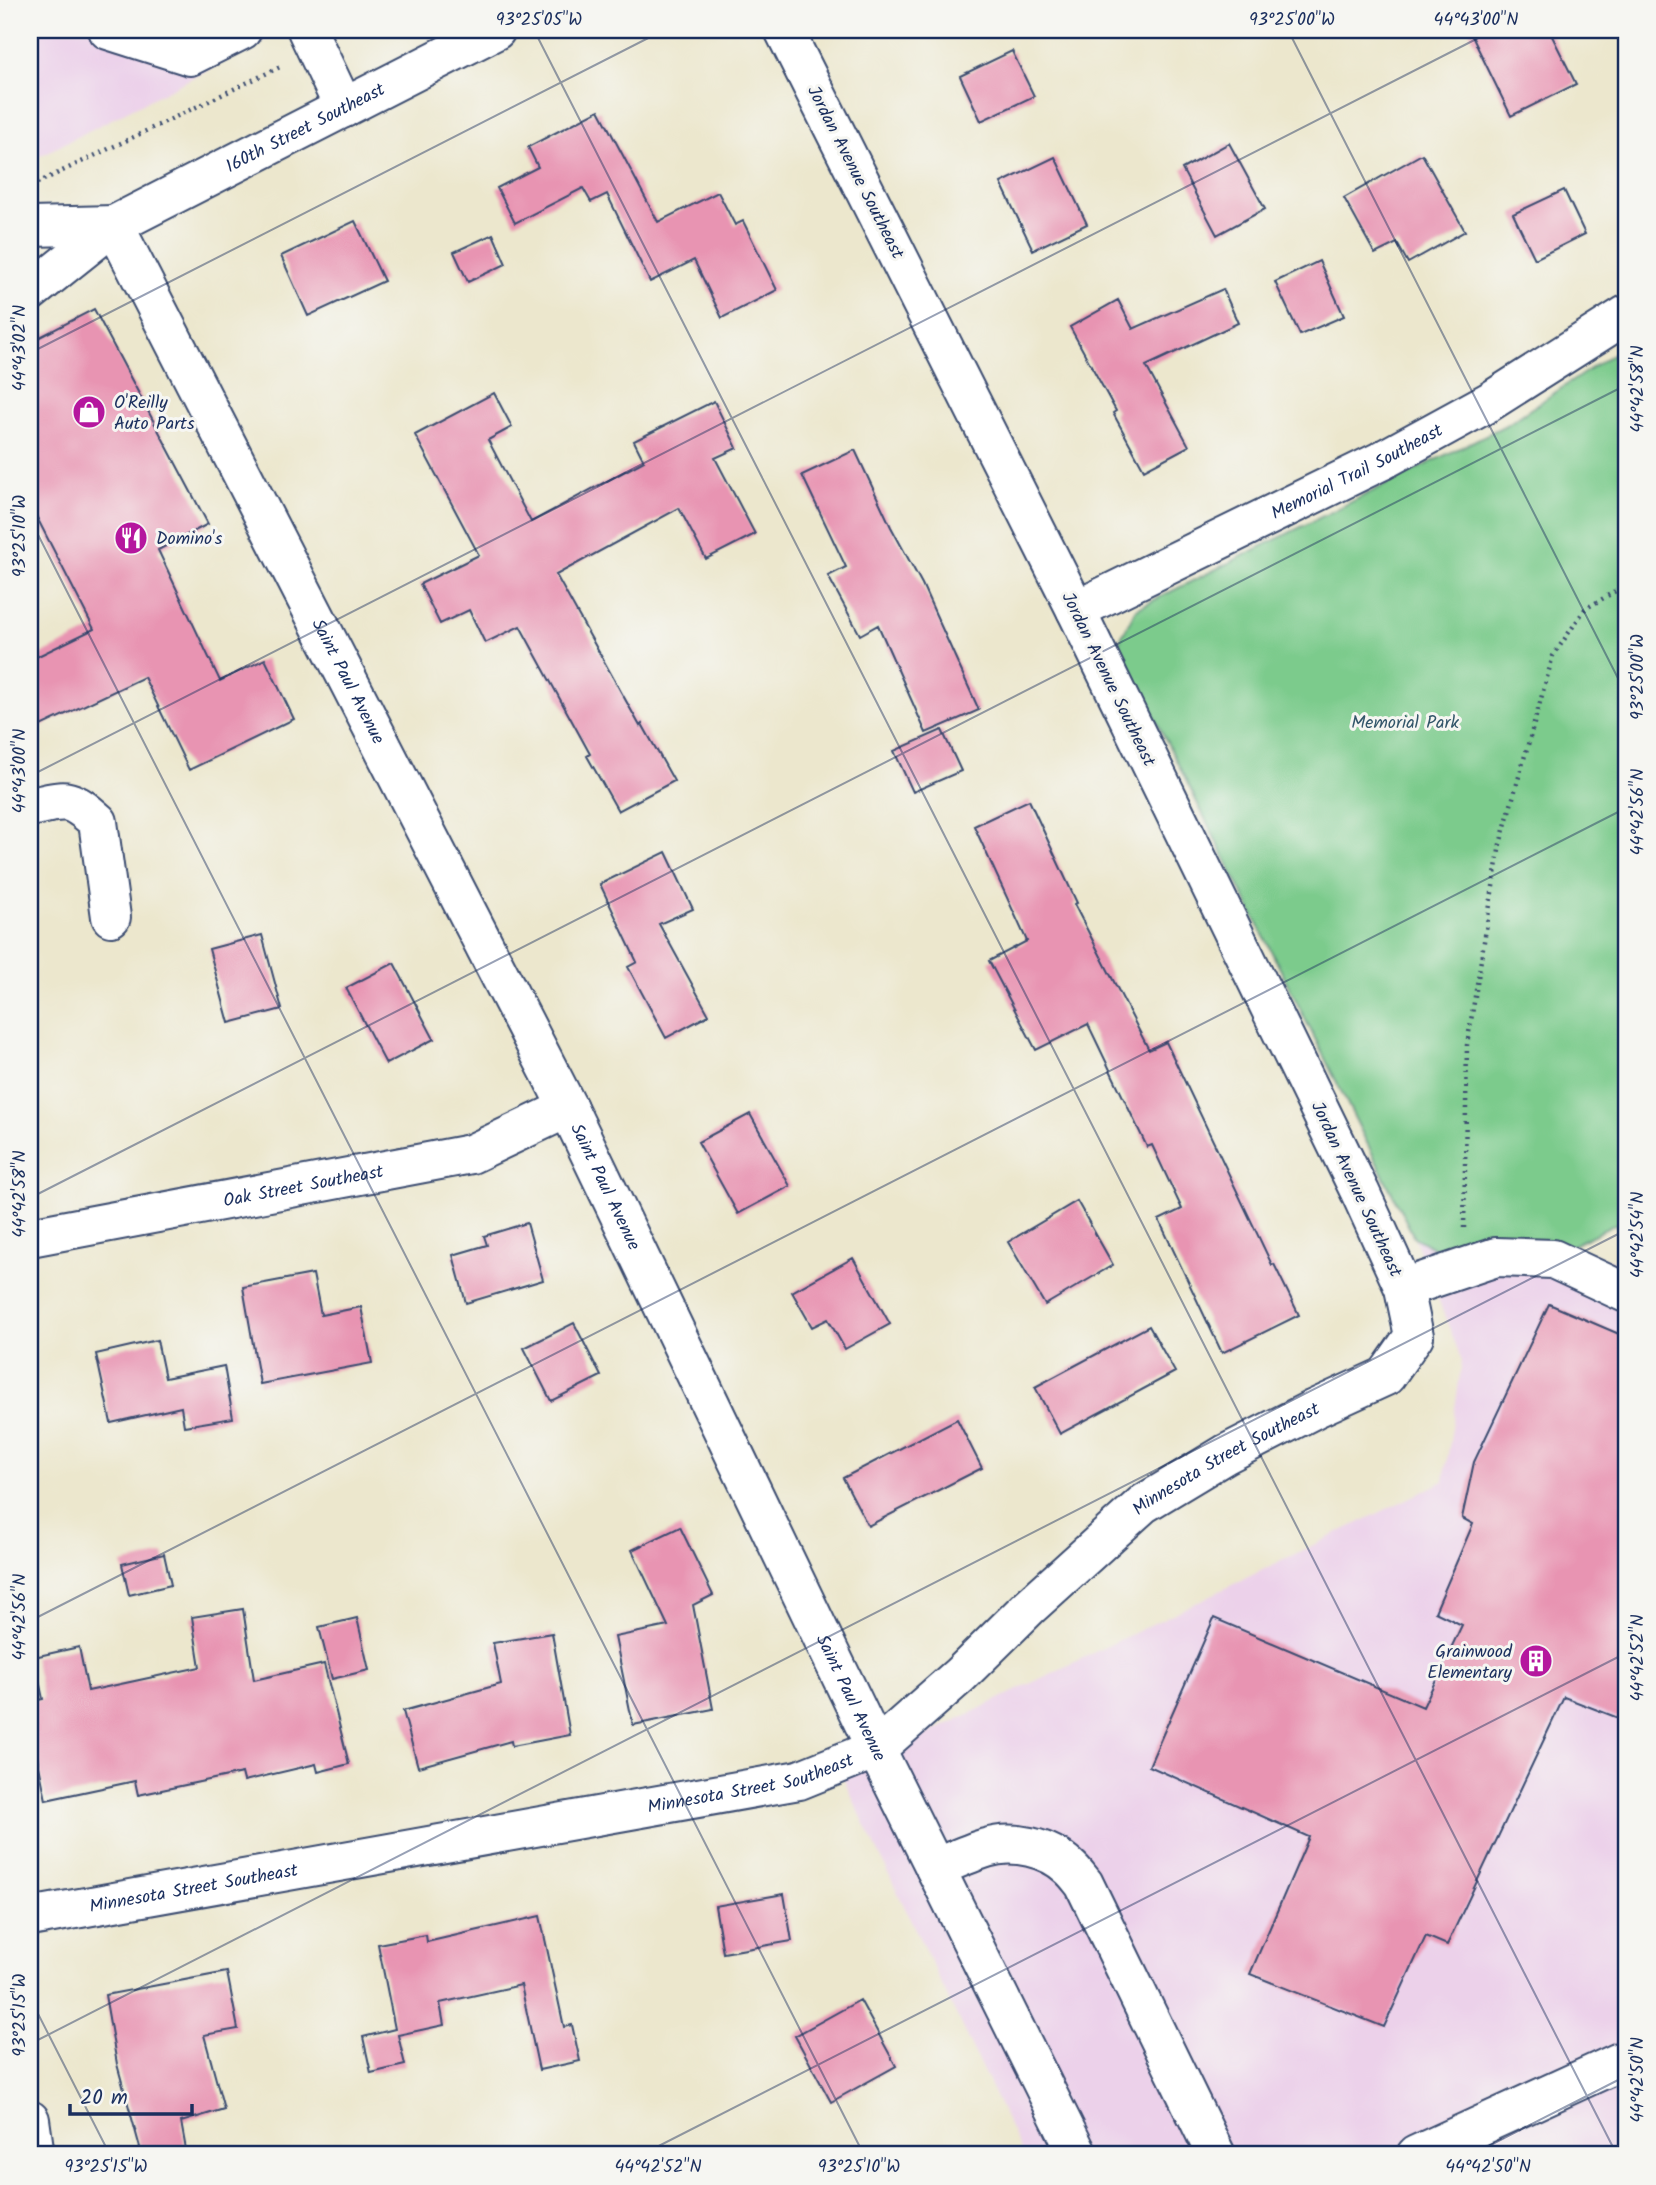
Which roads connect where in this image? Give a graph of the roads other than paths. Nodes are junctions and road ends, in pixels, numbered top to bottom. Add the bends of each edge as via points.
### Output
1 (108, 30) edge
2 (242, 30) edge
3 (496, 30) edge
4 (784, 30) edge
5 (312, 40) edge
6 (344, 108) junction
7 (114, 225) junction
8 (30, 227) edge
9 (30, 292) edge
10 (1626, 315) edge
11 (1076, 611) junction
12 (30, 807) edge
13 (111, 916) dead end
14 (568, 1108) junction
15 (30, 1237) edge
16 (1404, 1288) junction
17 (1626, 1293) edge
18 (1415, 1336) joint
19 (876, 1749) junction
20 (935, 1868) junction
21 (30, 1917) edge
22 (1626, 2059) edge
23 (30, 2120) edge
24 (35, 2155) edge
25 (1079, 2155) edge
26 (1216, 2155) edge
27 (1416, 2155) edge

1 - 2 street via 190,55
3 - 6 street, 160th Street Southeast
4 - 11 street, Jordan Avenue Southeast
5 - 6 street
6 - 7 street, 160th Street Southeast
7 - 8 street, 160th Street Southeast
7 - 9 street, 160th Street Southeast
7 - 14 street, Saint Paul Avenue
10 - 11 street, Memorial Trail Southeast via 1489,402 1381,461
11 - 16 street, Jordan Avenue Southeast
12 - 13 street via 63,800 78,805 98,822
14 - 15 street, Oak Street Southeast via 471,1154
14 - 19 street, Saint Paul Avenue
16 - 17 street via 1496,1257 1553,1259
16 - 18 street, Jordan Avenue Southeast
18 - 19 street, Minnesota Street Southeast via 1386,1376 1226,1454 1143,1504
19 - 20 street, Saint Paul Avenue
19 - 21 street, Minnesota Street Southeast via 799,1780
20 - 25 street, Saint Paul Avenue
20 - 26 street via 1007,1844 1040,1850 1070,1867 1084,1884
22 - 27 street
23 - 24 street

